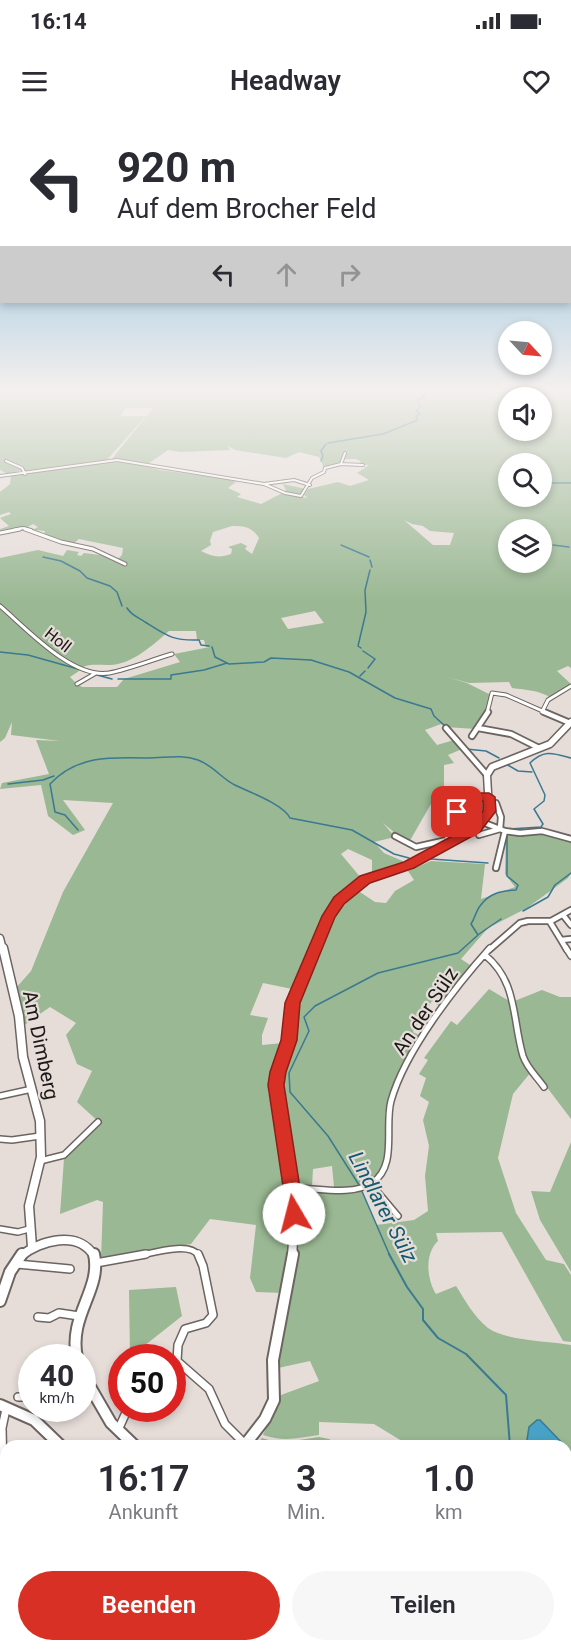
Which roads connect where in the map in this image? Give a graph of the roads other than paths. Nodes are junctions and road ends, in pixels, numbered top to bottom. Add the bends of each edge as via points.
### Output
1 (343, 459) edge
2 (6, 461) dead end
3 (341, 464) junction
4 (363, 465) dead end
5 (25, 474) junction
6 (0, 476) edge
7 (264, 484) junction
8 (310, 485) junction
9 (0, 533) edge
10 (125, 564) dead end
11 (0, 606) edge
12 (172, 654) dead end
13 (96, 673) junction
14 (77, 684) dead end
15 (571, 687) edge
16 (542, 711) junction
17 (570, 723) edge
18 (446, 728) dead end
19 (478, 728) junction
20 (472, 736) dead end
21 (539, 748) junction
22 (487, 775) junction
23 (452, 797) dead end
24 (489, 797) junction
25 (464, 800) junction
26 (496, 803) dead end
27 (457, 812) dead end
28 (482, 822) junction
29 (450, 825) dead end
30 (505, 830) junction
31 (479, 835) dead end
32 (395, 837) dead end
33 (571, 839) edge
34 (449, 842) junction
35 (496, 868) dead end
36 (571, 910) edge
37 (563, 915) junction
38 (550, 922) junction
39 (571, 925) edge
40 (0, 938) edge
41 (571, 939) edge
42 (561, 940) junction
43 (485, 955) junction
44 (571, 956) edge
45 (543, 1087) dead end
46 (32, 1089) junction
47 (0, 1096) edge
48 (98, 1122) dead end
49 (40, 1136) junction
50 (0, 1138) edge
51 (40, 1161) junction
52 (371, 1184) junction
53 (291, 1188) junction
54 (398, 1216) dead end
55 (0, 1229) edge
56 (29, 1229) junction
57 (32, 1247) junction
58 (15, 1263) junction
59 (96, 1263) junction
60 (70, 1269) dead end
61 (0, 1301) edge
62 (79, 1316) junction
63 (38, 1317) dead end
64 (75, 1344) edge
65 (178, 1344) edge
66 (186, 1371) edge
67 (96, 1398) edge
68 (4, 1406) edge
69 (123, 1422) edge
70 (117, 1430) junction
71 (2, 1440) edge
72 (55, 1440) edge
73 (128, 1440) edge
74 (240, 1440) edge
75 (249, 1440) edge

1 - 3 street
2 - 5 street via 22,468
3 - 4 street
3 - 8 street via 325,468 312,478
5 - 6 street
5 - 7 street via 111,460
7 - 8 street via 285,480
7 - 8 street via 301,496
9 - 10 street via 23,528 93,549
11 - 13 street, Holl via 69,664
12 - 13 street, Holl
13 - 14 street, Holl
15 - 16 street via 548,700
16 - 17 street
16 - 19 street via 506,694 492,693 487,714
17 - 21 main road via 556,740
18 - 22 street
19 - 20 street
19 - 21 street via 511,734
21 - 22 main road via 499,763
22 - 24 main road
23 - 25 street
24 - 25 street
24 - 28 main road via 489,811
25 - 27 street
26 - 30 street
28 - 30 street
28 - 34 main road
29 - 34 street
30 - 31 street
30 - 33 street via 542,831
30 - 35 street
32 - 34 street via 416,847
34 - 53 main road via 409,865 365,879 344,895 329,916 293,1003 289,1040 277,1078
36 - 37 street, An der Sülz
37 - 38 street, An der Sülz
37 - 39 street
38 - 42 street
38 - 43 street, An der Sülz via 523,921
40 - 46 main road, Am Dimberg
41 - 42 street
42 - 44 street
43 - 45 street via 507,981 523,1055
43 - 52 street, An der Sülz via 448,999 406,1066 389,1108 387,1165
46 - 47 street
46 - 49 main road, Am Dimberg
48 - 51 street via 64,1155
49 - 50 street
49 - 51 main road, Am Dimberg
51 - 56 main road, Am Dimberg via 33,1183
52 - 53 street
52 - 54 street
53 - 75 main road via 293,1252 273,1360 274,1400 266,1419
55 - 56 street
56 - 57 main road, Am Dimberg
57 - 58 main road
57 - 59 main road via 51,1240 77,1242 90,1251
58 - 60 street
58 - 61 main road
59 - 62 main road via 94,1282
59 - 65 street via 188,1248 197,1252 213,1315 206,1323 188,1326
62 - 63 street via 59,1313 49,1318
62 - 64 main road
66 - 74 street via 214,1395 225,1424
67 - 70 main road
68 - 71 street
68 - 72 main road via 38,1421
69 - 70 street
70 - 73 main road

